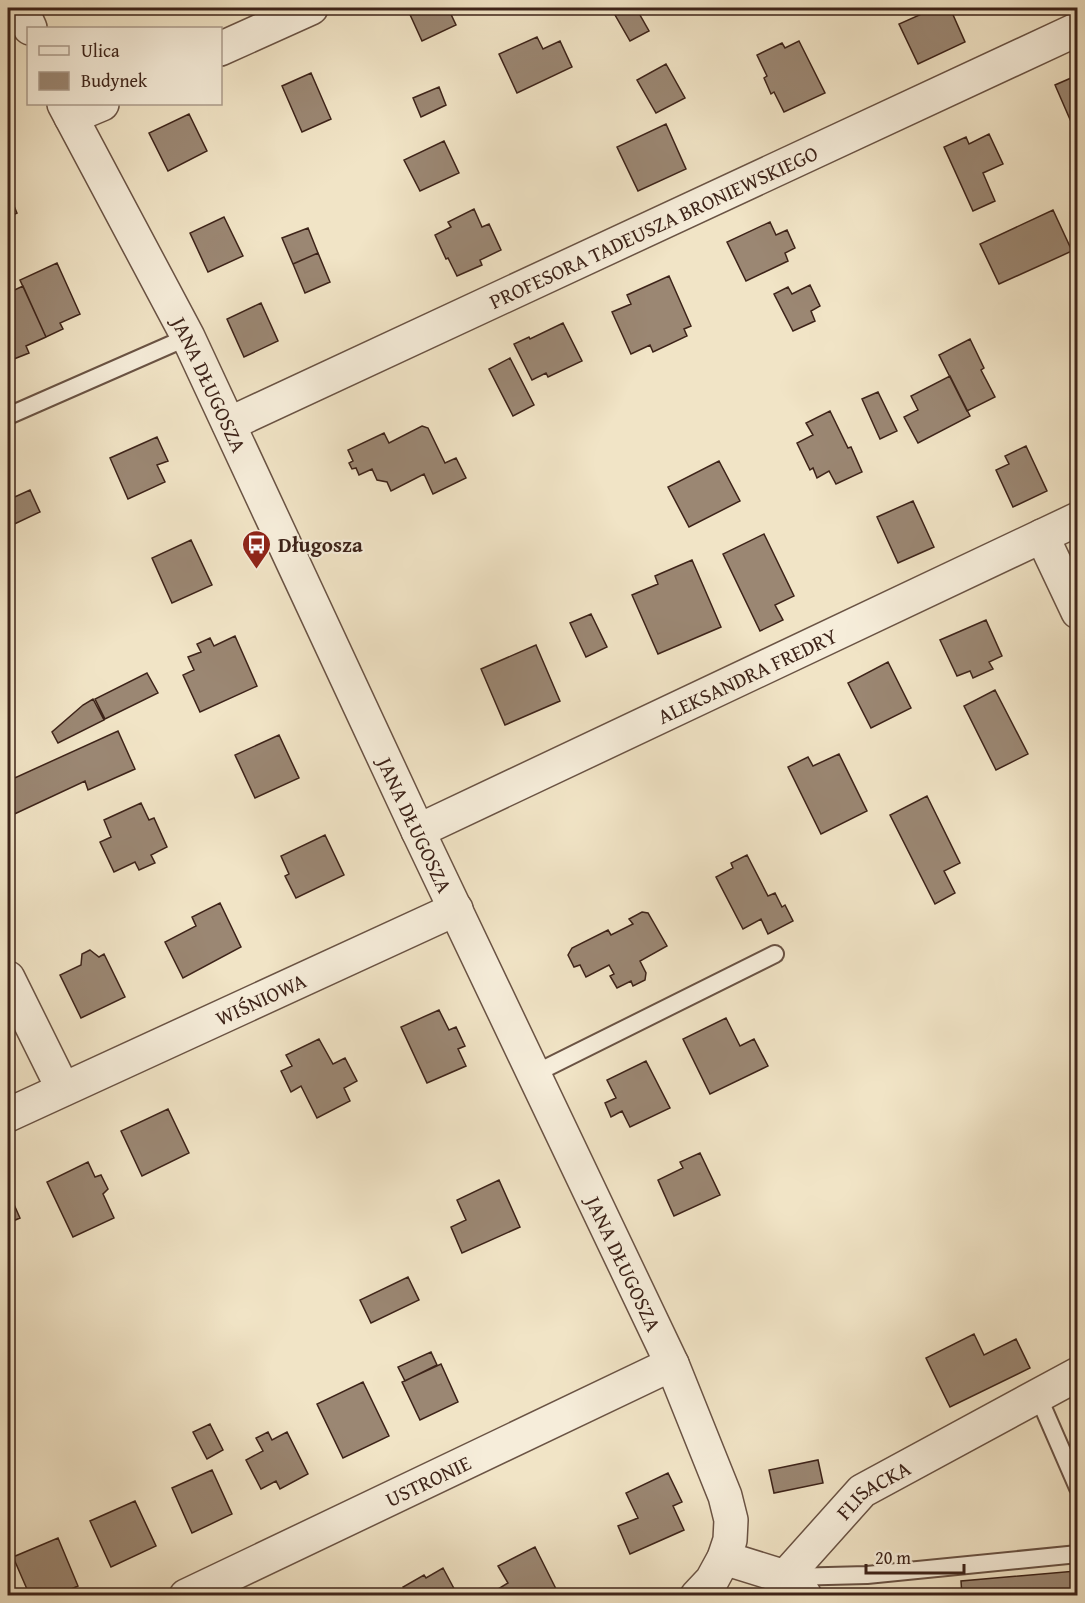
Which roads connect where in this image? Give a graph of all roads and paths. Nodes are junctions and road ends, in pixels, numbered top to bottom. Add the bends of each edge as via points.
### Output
1 (21, 8) edge
2 (311, 8) edge
3 (275, 15) edge
4 (30, 27) edge
5 (1077, 29) edge
6 (222, 48) edge
7 (96, 105) edge
8 (68, 110) edge
9 (188, 337) junction
10 (8, 416) edge
11 (229, 424) junction
12 (1077, 519) edge
13 (1042, 536) junction
14 (1077, 612) edge
15 (418, 831) junction
16 (456, 909) junction
17 (776, 954) dead end
18 (8, 978) edge
19 (534, 1074) junction
20 (63, 1089) junction
21 (8, 1115) edge
22 (672, 1364) junction
23 (1077, 1374) edge
24 (1038, 1396) junction
25 (1077, 1488) edge
26 (1077, 1554) edge
27 (724, 1558) junction
28 (795, 1586) edge
29 (186, 1596) edge
30 (697, 1596) edge

1 - 4 street
2 - 3 street
3 - 6 street
5 - 11 street, PROFESORA TADEUSZA BRONIEWSKIEGO
7 - 8 street
8 - 9 street, JANA DŁUGOSZA
9 - 10 lane
9 - 11 street, JANA DŁUGOSZA
11 - 15 street, JANA DŁUGOSZA
12 - 13 street, ALEKSANDRA FREDRY
13 - 14 street
13 - 15 street, ALEKSANDRA FREDRY
15 - 16 street, JANA DŁUGOSZA
16 - 19 street, JANA DŁUGOSZA
16 - 20 street, WIŚNIOWA
17 - 19 lane
18 - 20 street
19 - 22 street, JANA DŁUGOSZA
20 - 21 street, WIŚNIOWA
22 - 27 street, JANA DŁUGOSZA via 725,1496 731,1520
22 - 29 street, USTRONIE
23 - 24 street, FLISACKA
24 - 25 lane
24 - 28 street, FLISACKA via 862,1491
26 - 28 lane
27 - 28 street
27 - 30 street

